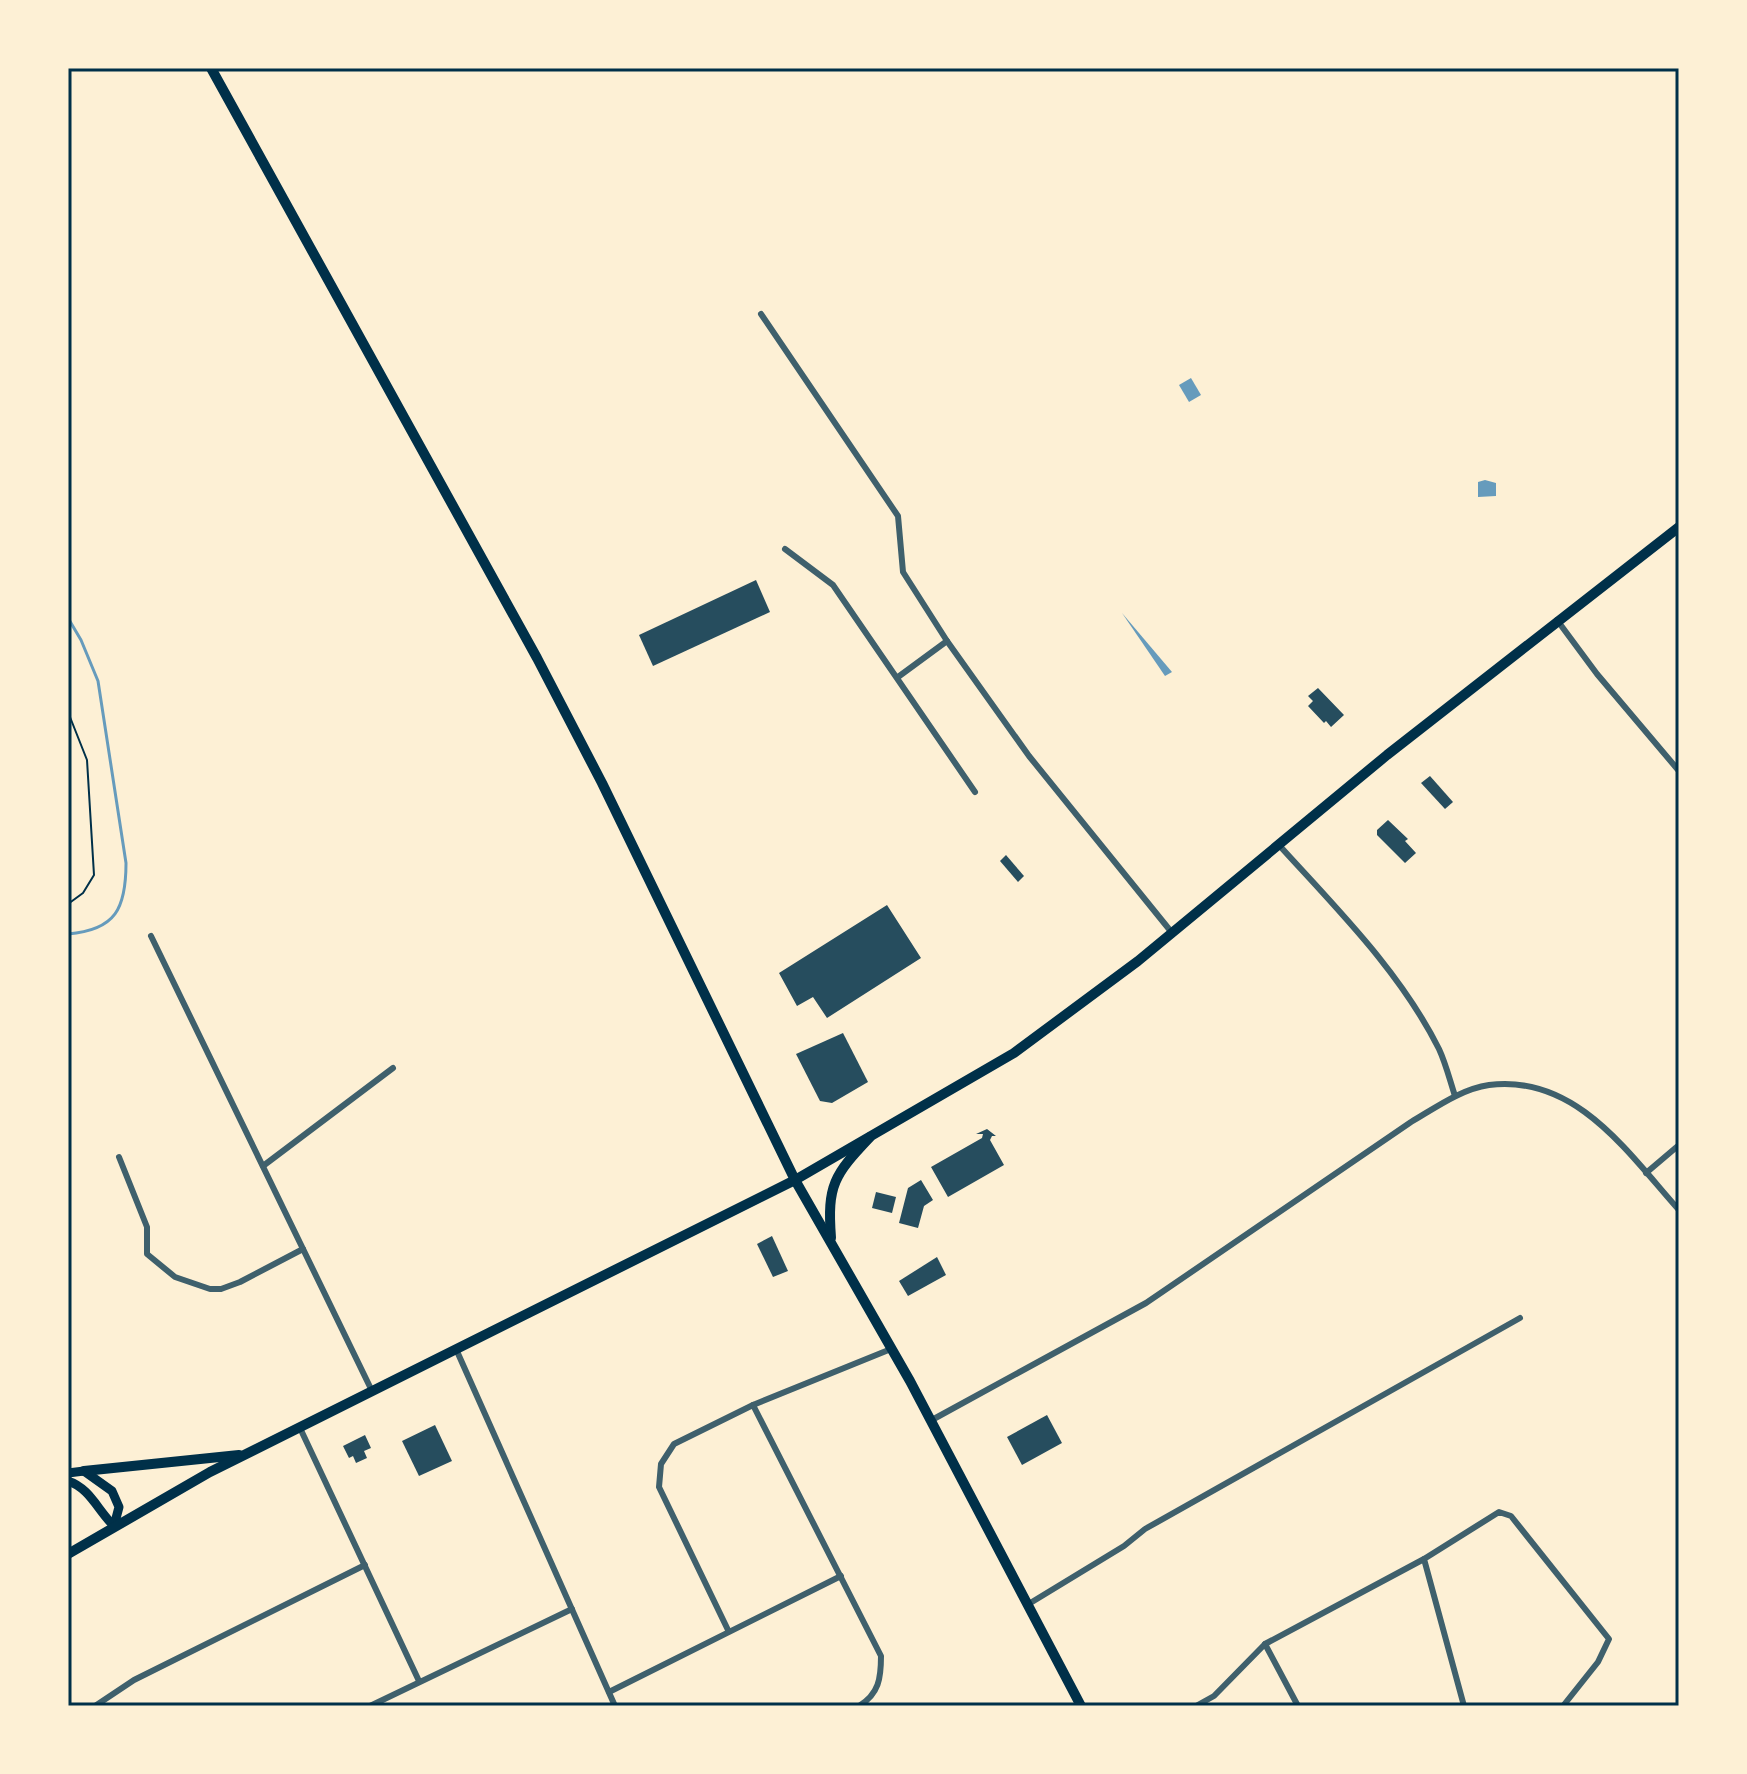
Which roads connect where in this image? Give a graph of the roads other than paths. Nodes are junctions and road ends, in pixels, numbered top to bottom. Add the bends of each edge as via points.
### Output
1 (211, 68) edge
2 (761, 314) dead end
3 (1679, 527) edge
4 (785, 549) dead end
5 (1557, 620) junction
6 (947, 641) junction
7 (898, 677) junction
8 (1679, 771) edge
9 (975, 792) dead end
10 (1278, 844) junction
11 (1173, 934) junction
12 (151, 936) dead end
13 (393, 1068) dead end
14 (1455, 1096) junction
15 (870, 1137) junction
16 (1679, 1145) edge
17 (119, 1157) dead end
18 (263, 1166) junction
19 (1646, 1173) junction
20 (795, 1180) junction
21 (1679, 1210) edge
22 (831, 1244) junction
23 (303, 1249) junction
24 (1520, 1318) dead end
25 (456, 1349) junction
26 (891, 1349) junction
27 (372, 1391) junction
28 (753, 1405) junction
29 (930, 1421) junction
30 (300, 1427) junction
31 (245, 1454) junction
32 (84, 1471) junction
33 (68, 1473) edge
34 (68, 1481) edge
35 (114, 1526) junction
36 (68, 1554) edge
37 (1424, 1559) junction
38 (365, 1565) junction
39 (841, 1576) junction
40 (1027, 1605) junction
41 (572, 1609) junction
42 (728, 1630) junction
43 (1265, 1644) junction
44 (419, 1681) junction
45 (609, 1692) junction
46 (95, 1706) edge
47 (370, 1706) edge
48 (615, 1706) edge
49 (859, 1706) edge
50 (1081, 1706) edge
51 (1196, 1706) edge
52 (1298, 1706) edge
53 (1464, 1706) edge
54 (1563, 1706) edge

1 - 20 main road via 537,658
2 - 6 street via 898,516 903,572
3 - 5 main road
4 - 7 street via 833,585
5 - 8 street
5 - 10 main road
6 - 7 street
6 - 11 street via 1029,756
7 - 9 street
10 - 11 main road
10 - 14 street via 1393,975 1441,1053
11 - 15 main road via 1014,1053
12 - 18 street
13 - 18 street
14 - 19 street via 1488,1085 1548,1091 1590,1113
14 - 29 street via 1146,1303
15 - 20 main road
15 - 22 main road via 849,1158 830,1192
16 - 19 street
17 - 23 street via 147,1227 147,1254 175,1277 221,1289
18 - 23 street
19 - 21 street
20 - 22 main road
20 - 25 main road
22 - 26 main road
23 - 27 street
24 - 40 street via 1145,1529
25 - 27 main road
25 - 41 street
26 - 28 street
26 - 29 main road
27 - 30 main road
28 - 39 street
28 - 42 street via 674,1444 661,1464 659,1487
29 - 40 main road
30 - 31 main road
30 - 38 street
31 - 32 main road
31 - 35 main road
32 - 33 main road
32 - 35 main road via 112,1491 119,1507
34 - 35 main road via 89,1494
35 - 36 main road
37 - 43 street
37 - 53 street
37 - 54 street via 1499,1512 1511,1516 1609,1639
38 - 44 street
38 - 46 street via 134,1680
39 - 42 street
39 - 49 street via 881,1656 876,1692
40 - 50 main road
41 - 44 street
41 - 45 street
42 - 45 street
43 - 51 street via 1214,1696
43 - 52 street
44 - 47 street
45 - 48 street

